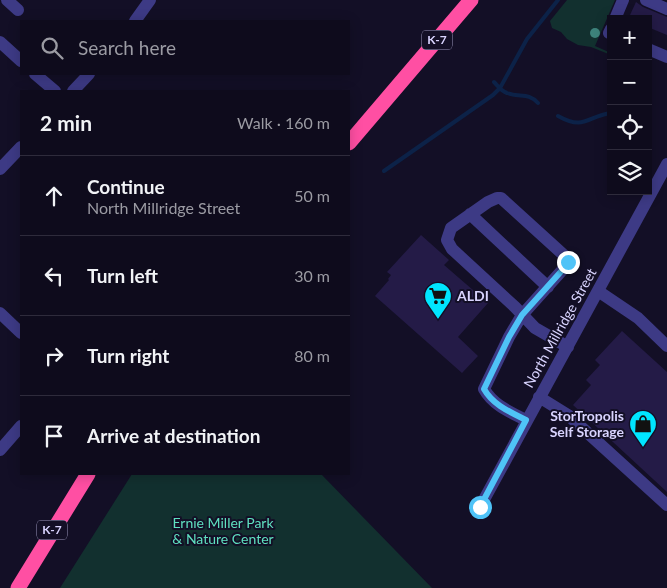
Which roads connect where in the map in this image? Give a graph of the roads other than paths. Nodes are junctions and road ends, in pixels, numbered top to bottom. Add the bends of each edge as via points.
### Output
1 (7, 0) edge
2 (150, 0) edge
3 (471, 0) edge
4 (623, 0) edge
5 (646, 0) edge
6 (667, 9) edge
7 (18, 10) dead end
8 (617, 15) edge
9 (136, 20) edge
10 (0, 42) edge
11 (652, 51) edge
12 (667, 57) edge
13 (20, 60) edge
14 (37, 75) edge
15 (88, 75) edge
16 (54, 90) edge
17 (74, 90) edge
18 (350, 142) edge
19 (20, 147) edge
20 (667, 164) edge
21 (0, 169) edge
22 (470, 214) junction
23 (548, 287) junction
24 (598, 291) junction
25 (0, 313) edge
26 (522, 315) junction
27 (20, 332) edge
28 (667, 346) edge
29 (568, 347) junction
30 (539, 397) junction
31 (526, 420) junction
32 (20, 427) edge
33 (0, 450) edge
34 (87, 475) edge
35 (667, 505) edge
36 (480, 507) dead end
37 (18, 588) edge

1 - 7 street
2 - 9 street
3 - 18 highway, K-7
4 - 8 street
5 - 6 street
10 - 13 street
11 - 12 street
14 - 16 street
15 - 17 street
19 - 21 street
20 - 24 street, North Millridge Street
22 - 23 street
22 - 23 street via 501,198 565,255 566,266
22 - 26 street via 451,228 447,240 449,246
23 - 26 street
24 - 28 street via 638,318
24 - 29 street, North Millridge Street
25 - 27 street
26 - 29 street via 535,328
26 - 31 street via 484,389 498,405
29 - 30 street, North Millridge Street
30 - 31 street, North Millridge Street
30 - 35 street via 568,415
31 - 36 street, North Millridge Street
32 - 33 street
34 - 37 highway, K-7

